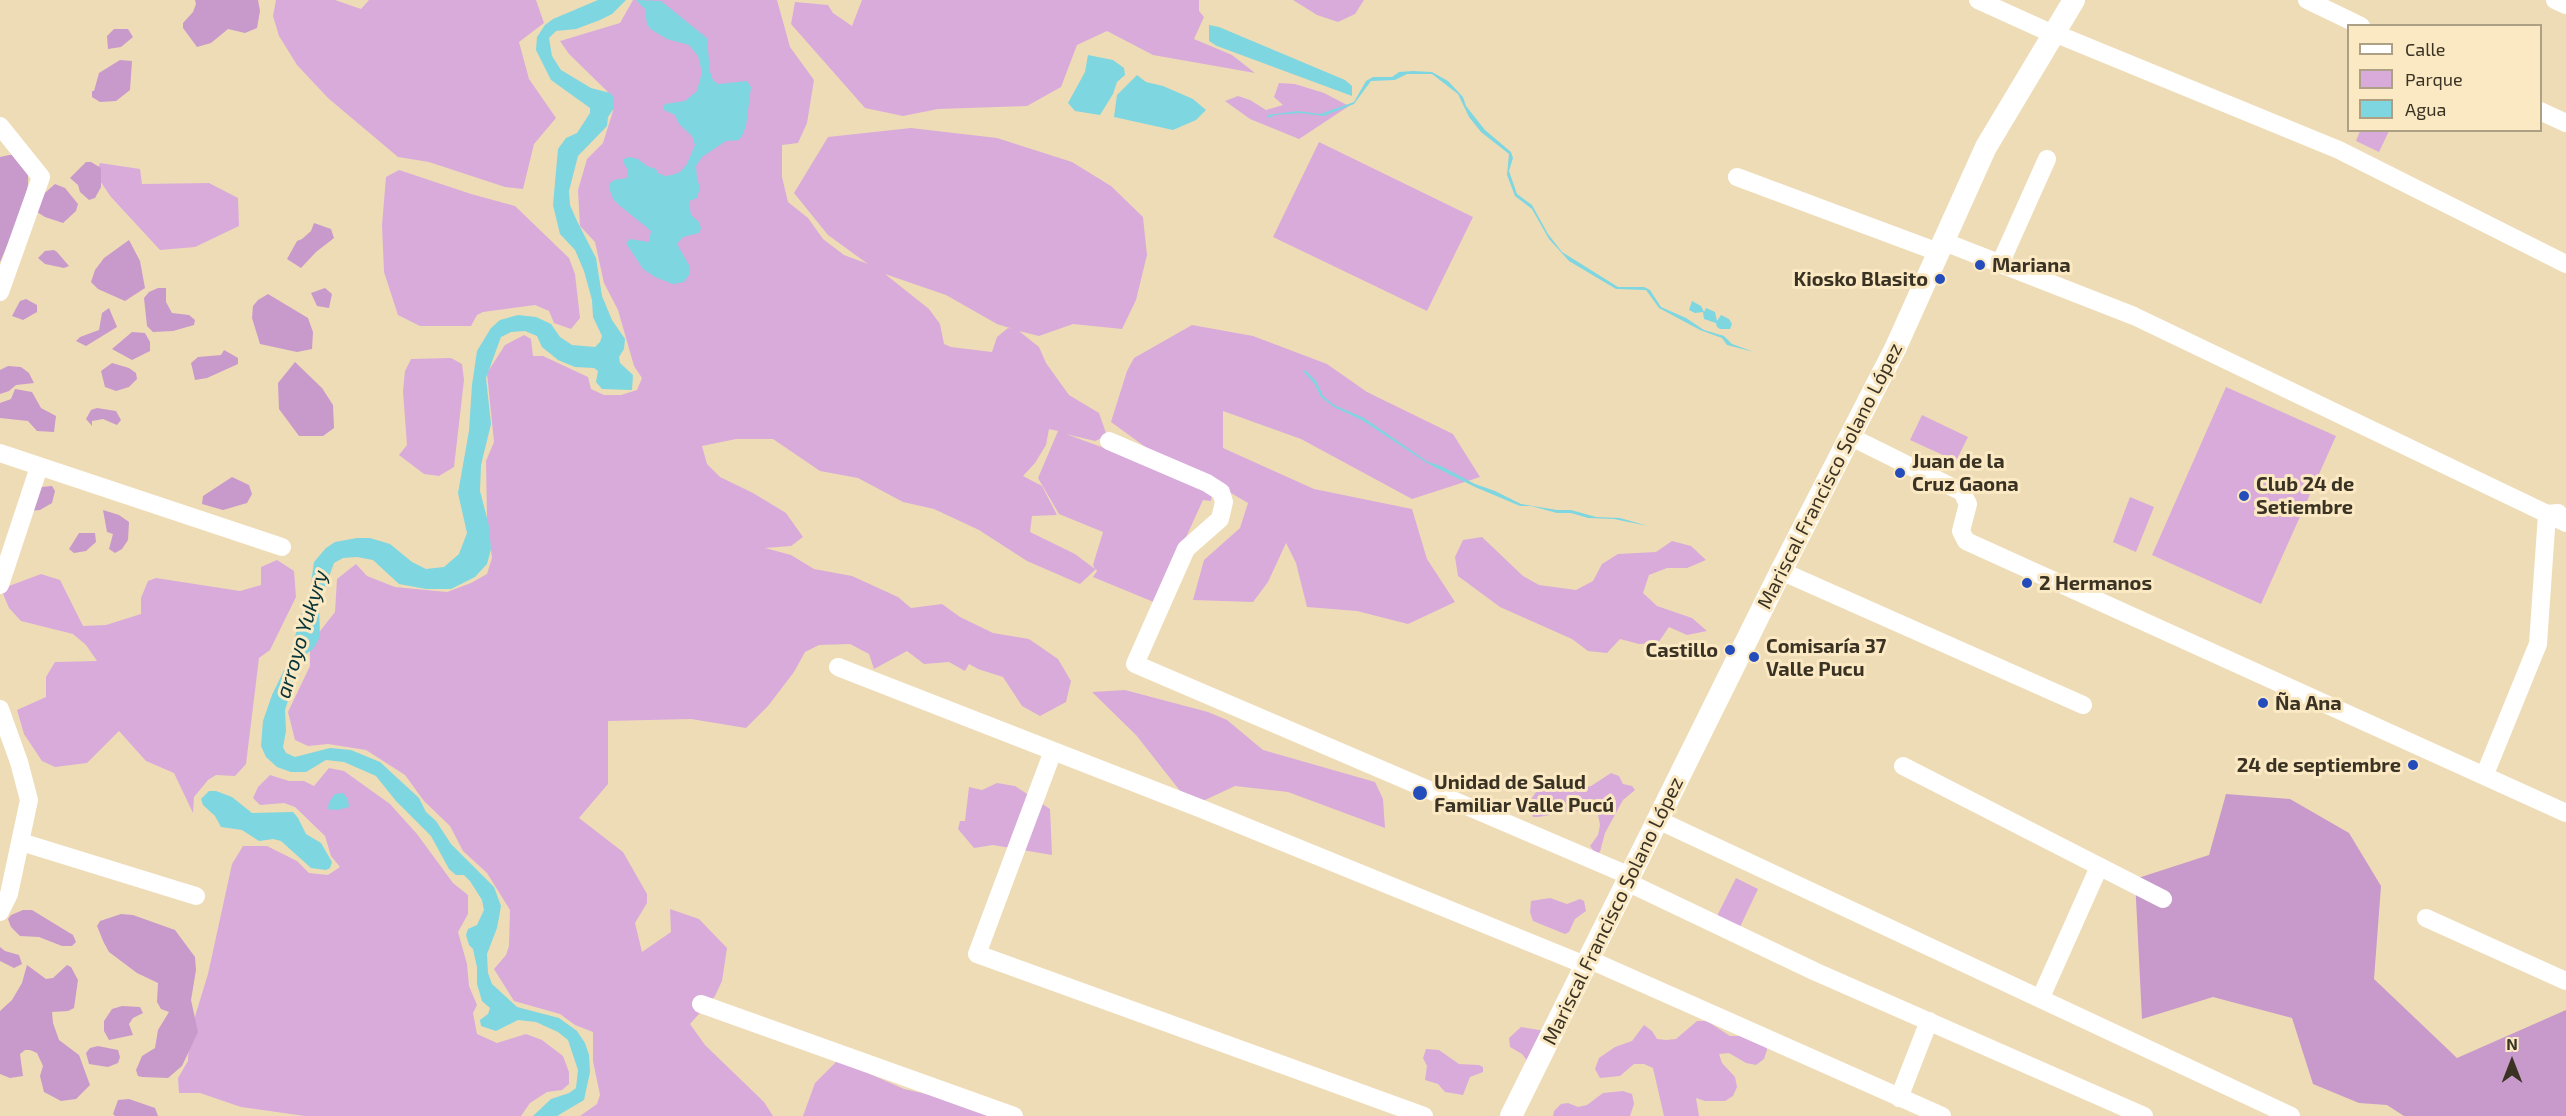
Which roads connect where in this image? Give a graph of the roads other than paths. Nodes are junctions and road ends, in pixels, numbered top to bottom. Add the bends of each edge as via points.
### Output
1 (1978, 0) edge
2 (2074, 0) edge
3 (2307, 0) edge
4 (2555, 0) edge
5 (2566, 5) edge
6 (2357, 24) edge
7 (2054, 33) junction
8 (2542, 111) edge
9 (2566, 123) edge
10 (0, 126) edge
11 (2047, 159) dead end
12 (1737, 177) dead end
13 (1940, 246) junction
14 (2000, 264) junction
15 (2566, 264) edge
16 (0, 292) edge
17 (1851, 437) junction
18 (1109, 441) dead end
19 (0, 453) edge
20 (39, 467) junction
21 (2566, 512) edge
22 (2547, 514) junction
23 (2566, 523) edge
24 (282, 548) dead end
25 (1781, 571) junction
26 (0, 585) edge
27 (838, 667) dead end
28 (2083, 705) dead end
29 (0, 709) edge
30 (1053, 751) junction
31 (1903, 766) dead end
32 (2485, 774) junction
33 (2566, 813) edge
34 (1658, 819) junction
35 (21, 842) junction
36 (2099, 867) junction
37 (1628, 879) junction
38 (196, 896) dead end
39 (2163, 899) dead end
40 (0, 912) edge
41 (2426, 918) dead end
42 (1586, 962) junction
43 (2566, 981) edge
44 (2041, 997) junction
45 (700, 1004) dead end
46 (1929, 1021) junction
47 (1899, 1098) junction
48 (2289, 1115) edge
49 (1014, 1116) edge
50 (1424, 1116) edge
51 (1511, 1116) edge
52 (1942, 1116) edge
53 (2144, 1116) edge

1 - 7 street
2 - 7 main road, Mariscal Francisco Solano López
3 - 6 street
4 - 5 street
7 - 13 main road, Mariscal Francisco Solano López via 1986,147
7 - 15 street via 2338,150
8 - 9 street
10 - 16 street via 42,177
11 - 14 street
12 - 13 street
13 - 14 street
13 - 17 main road, Mariscal Francisco Solano López
14 - 22 street via 2134,316
17 - 25 main road, Mariscal Francisco Solano López
17 - 32 street via 1962,492 1968,504 1961,531 1966,541
18 - 37 street via 1216,488 1224,502 1220,519 1185,549 1135,664
19 - 20 street
20 - 24 street
20 - 26 street
21 - 22 street
22 - 23 street
22 - 32 street via 2538,644
25 - 28 street
25 - 34 main road, Mariscal Francisco Solano López
27 - 30 street
29 - 35 street via 28,790 29,809
30 - 42 street
30 - 50 street via 977,954
31 - 36 street
32 - 33 street
34 - 37 main road, Mariscal Francisco Solano López
34 - 44 street
35 - 38 street
35 - 40 street via 9,894
36 - 39 street
36 - 44 street
37 - 42 main road, Mariscal Francisco Solano López
37 - 46 street via 1816,972
41 - 43 street
42 - 47 street
42 - 51 main road, Mariscal Francisco Solano López
44 - 48 street
45 - 49 street
46 - 47 street
46 - 53 street
47 - 52 street

